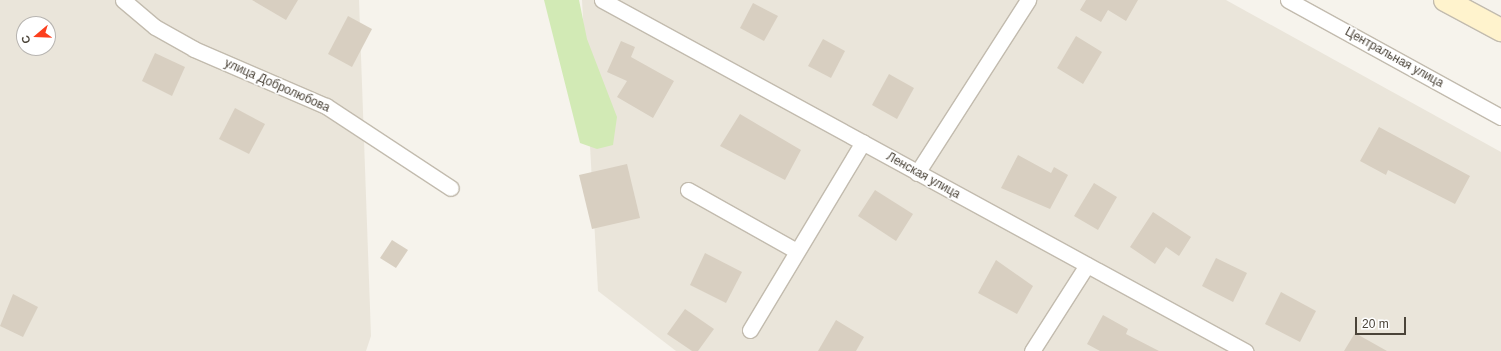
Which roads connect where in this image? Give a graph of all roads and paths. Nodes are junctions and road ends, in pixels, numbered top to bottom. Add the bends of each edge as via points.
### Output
1 (123, 0) edge
2 (602, 0) edge
3 (1028, 0) edge
4 (1288, 0) edge
5 (1445, 0) edge
6 (1501, 30) edge
7 (1501, 116) edge
8 (863, 142) junction
9 (917, 173) junction
10 (451, 188) dead end
11 (688, 190) dead end
12 (795, 250) junction
13 (1087, 265) junction
14 (750, 330) dead end
15 (1032, 351) edge
16 (1245, 351) edge

1 - 10 street, улица Добролюбова via 155,27 194,49 326,106
2 - 8 street, Ленская улица
3 - 9 street
4 - 7 street, Центральная улица
5 - 6 main road
8 - 9 street, Ленская улица
8 - 12 street
9 - 13 street, Ленская улица
11 - 12 street
12 - 14 street
13 - 15 street
13 - 16 street, Ленская улица

